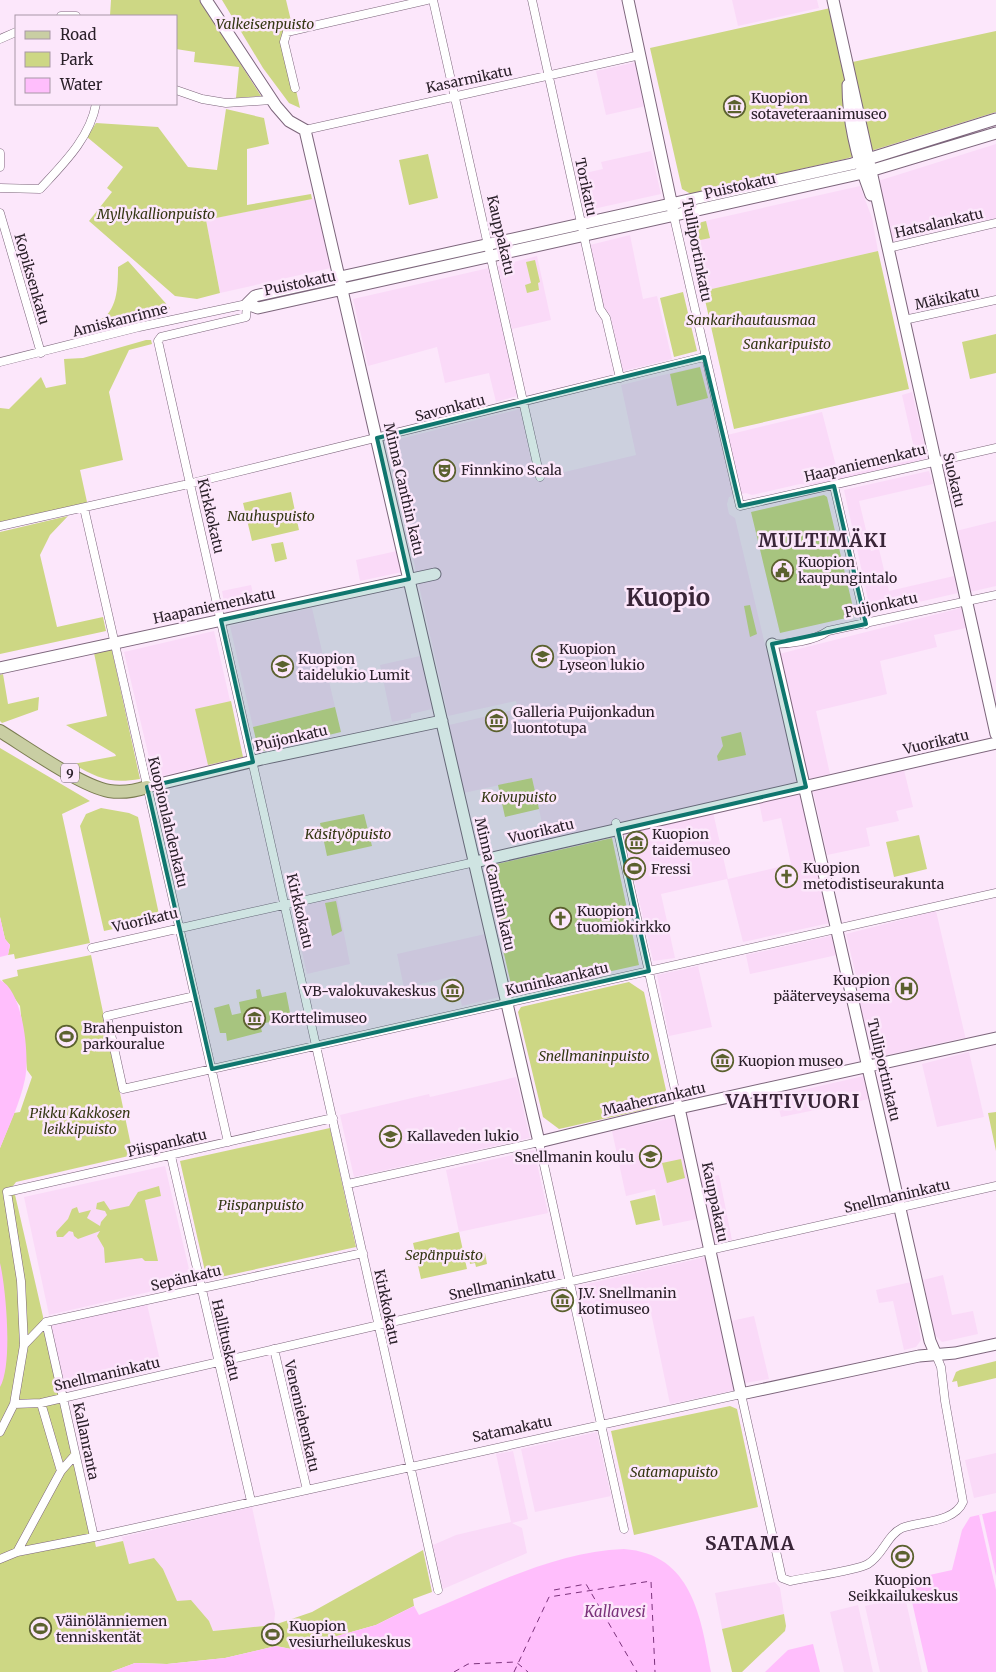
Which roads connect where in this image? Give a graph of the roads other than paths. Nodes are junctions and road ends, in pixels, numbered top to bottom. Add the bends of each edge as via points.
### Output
1 (206, 0) edge
2 (427, 0) edge
3 (433, 0) edge
4 (532, 0) edge
5 (628, 0) edge
6 (834, 0) edge
7 (15, 32) edge
8 (0, 39) edge
9 (640, 55) junction
10 (548, 75) junction
11 (295, 88) dead end
12 (178, 91) edge
13 (454, 96) junction
14 (271, 100) junction
15 (96, 105) edge
16 (996, 119) edge
17 (305, 130) junction
18 (996, 133) edge
19 (0, 153) edge
20 (866, 166) junction
21 (0, 168) edge
22 (0, 188) edge
23 (673, 211) junction
24 (0, 213) edge
25 (581, 223) junction
26 (996, 224) edge
27 (583, 235) junction
28 (488, 244) junction
29 (888, 248) junction
30 (490, 257) junction
31 (342, 283) junction
32 (996, 300) edge
33 (247, 304) junction
34 (904, 320) junction
35 (41, 353) junction
36 (704, 357) junction
37 (0, 362) edge
38 (620, 378) junction
39 (523, 403) junction
40 (377, 438) junction
41 (996, 448) edge
42 (935, 462) junction
43 (540, 477) dead end
44 (191, 484) junction
45 (834, 486) junction
46 (740, 506) joint
47 (84, 508) junction
48 (0, 526) edge
49 (435, 574) dead end
50 (409, 579) junction
51 (996, 595) edge
52 (966, 602) junction
53 (221, 620) junction
54 (866, 624) junction
55 (114, 642) junction
56 (772, 644) joint
57 (0, 668) edge
58 (442, 721) junction
59 (0, 731) edge
60 (996, 734) edge
61 (996, 743) edge
62 (253, 762) junction
63 (806, 786) junction
64 (147, 787) junction
65 (617, 827) junction
66 (475, 862) junction
67 (996, 893) edge
68 (285, 904) junction
69 (180, 928) junction
70 (837, 929) junction
71 (92, 948) dead end
72 (649, 971) junction
73 (195, 996) junction
74 (507, 1003) junction
75 (996, 1038) edge
76 (317, 1046) junction
77 (868, 1066) junction
78 (212, 1069) junction
79 (679, 1108) junction
80 (333, 1118) junction
81 (228, 1142) junction
82 (539, 1142) junction
83 (171, 1156) junction
84 (348, 1184) junction
85 (996, 1186) edge
86 (900, 1209) junction
87 (710, 1251) junction
88 (363, 1253) junction
89 (571, 1281) junction
90 (201, 1287) junction
91 (46, 1322) junction
92 (379, 1325) junction
93 (996, 1344) edge
94 (24, 1345) junction
95 (274, 1349) junction
96 (936, 1355) junction
97 (218, 1361) junction
98 (741, 1394) junction
99 (63, 1398) junction
100 (41, 1403) junction
101 (14, 1404) junction
102 (602, 1425) junction
103 (0, 1432) edge
104 (75, 1454) junction
105 (410, 1467) junction
106 (61, 1471) junction
107 (307, 1490) junction
108 (251, 1501) junction
109 (624, 1529) dead end
110 (94, 1537) junction
111 (17, 1552) junction
112 (0, 1559) edge
113 (790, 1581) joint
114 (438, 1590) dead end

1 - 14 main road
2 - 11 street via 290,30 284,42
3 - 13 street, Kauppakatu
4 - 10 street, Torikatu
5 - 9 main road, Tulliportinkatu
6 - 20 main road, Suokatu via 847,63 848,105
7 - 8 street
9 - 10 street, Kasarmikatu
9 - 23 main road, Tulliportinkatu
10 - 13 street, Kasarmikatu
10 - 25 street, Torikatu
12 - 14 street via 202,100
13 - 17 street, Kasarmikatu
13 - 28 street, Kauppakatu
14 - 17 main road via 289,121
15 - 22 street via 83,137 40,189
16 - 20 main road, Puistokatu
17 - 31 main road, Minna Canthin katu
18 - 20 main road, Puistokatu
19 - 21 street
20 - 23 main road, Puistokatu
20 - 29 main road, Suokatu
23 - 25 main road, Puistokatu
23 - 27 main road, Puistokatu
23 - 36 street, Tulliportinkatu
24 - 35 street, Kopiksenkatu
25 - 27 street, Torikatu
25 - 28 main road, Puistokatu
26 - 29 street, Hatsalankatu
27 - 30 main road, Puistokatu
27 - 38 street, Torikatu
28 - 30 street, Kauppakatu
28 - 31 main road, Puistokatu
29 - 34 main road, Suokatu
30 - 31 main road, Puistokatu
30 - 39 street, Kauppakatu
31 - 33 main road, Puistokatu via 258,308
31 - 40 main road, Minna Canthin katu
32 - 34 street, Mäkikatu
33 - 35 street, Amiskanrinne via 139,327
33 - 44 street, Kirkkokatu via 246,317 161,337 158,341
34 - 42 main road, Suokatu
35 - 37 street, Amiskanrinne
36 - 38 street, Savonkatu
36 - 46 street, Tulliportinkatu
38 - 39 street, Savonkatu
39 - 40 street, Savonkatu
39 - 43 street, Kauppakatu
40 - 44 street, Savonkatu
40 - 50 main road, Minna Canthin katu
41 - 42 street, Haapaniemenkatu
42 - 45 street, Haapaniemenkatu
42 - 52 main road, Suokatu
44 - 47 street, Savonkatu
44 - 53 street, Kirkkokatu
45 - 46 street, Haapaniemenkatu
45 - 54 street
47 - 48 street, Savonkatu
47 - 55 street, Kuopionlahdenkatu
49 - 50 main road, Haapaniemenkatu
50 - 53 main road, Haapaniemenkatu
50 - 58 main road, Minna Canthin katu
51 - 52 street, Puijonkatu
52 - 54 street, Puijonkatu
52 - 60 main road, Suokatu
53 - 55 main road, Haapaniemenkatu
53 - 62 street, Kirkkokatu
54 - 56 street, Puijonkatu
55 - 57 main road, Haapaniemenkatu
55 - 64 street, Kuopionlahdenkatu
56 - 63 main road, Tulliportinkatu
58 - 62 main road, Puijonkatu / 9
58 - 66 main road, Minna Canthin katu
59 - 64 main road, 9 via 100,788 116,792
61 - 63 main road, Vuorikatu
62 - 64 main road, Puijonkatu / 9
62 - 68 street, Kirkkokatu
63 - 65 main road, Vuorikatu
63 - 70 main road, Tulliportinkatu
64 - 69 street, Kuopionlahdenkatu
65 - 66 main road, Vuorikatu
65 - 72 street, Kauppakatu
66 - 68 street, Vuorikatu
66 - 74 main road, Minna Canthin katu
67 - 70 street, Kuninkaankatu
68 - 69 street, Vuorikatu
68 - 76 street, Kirkkokatu
69 - 71 street, Vuorikatu
69 - 73 street, Kuopionlahdenkatu
70 - 72 street, Kuninkaankatu
70 - 77 main road, Tulliportinkatu
72 - 74 street, Kuninkaankatu
72 - 79 street, Kauppakatu
73 - 78 street, Kuopionlahdenkatu
73 - 78 street, Kuninkaankatu via 107,1016 123,1089
74 - 76 street, Kuninkaankatu
74 - 82 main road, Minna Canthin katu
75 - 77 main road, Maaherrankatu
76 - 78 street, Kuninkaankatu
76 - 80 street, Kirkkokatu
77 - 79 main road, Maaherrankatu
77 - 86 main road, Tulliportinkatu
78 - 81 street, Kuopionlahdenkatu
79 - 82 main road, Maaherrankatu
79 - 87 main road, Kauppakatu
80 - 81 street, Piispankatu
80 - 84 street, Kirkkokatu
81 - 83 street, Piispankatu
82 - 84 street, Maaherrankatu
82 - 89 street, Minna Canthin katu
83 - 90 street, Hallituskatu
83 - 94 street, Piispankatu via 7,1192 20,1282
84 - 88 street, Kirkkokatu
85 - 86 street, Snellmaninkatu
86 - 87 street, Snellmaninkatu
86 - 96 main road, Tulliportinkatu via 930,1342
87 - 89 street, Snellmaninkatu
87 - 98 main road, Kauppakatu
88 - 90 street, Sepänkatu
88 - 92 street, Kirkkokatu
89 - 92 street, Snellmaninkatu
89 - 102 street, Minna Canthin katu
90 - 91 street, Sepänkatu
90 - 97 street, Hallituskatu
91 - 94 street
91 - 99 street, Kallanranta
92 - 95 street, Snellmaninkatu
92 - 105 street, Kirkkokatu
93 - 96 main road, Satamakatu
94 - 101 street
95 - 97 street, Snellmaninkatu
95 - 107 street, Venemiehenkatu
96 - 98 main road, Satamakatu
96 - 113 street, Tulliportinkatu via 941,1367 944,1401 963,1502 959,1509 949,1516 900,1529 880,1555 867,1565
97 - 99 street, Snellmaninkatu
97 - 108 street, Hallituskatu
98 - 102 street, Satamakatu
98 - 113 street, Kauppakatu via 780,1575
99 - 100 street, Snellmaninkatu
99 - 104 street, Kallanranta
100 - 101 street, Snellmaninkatu
100 - 106 street
101 - 103 street
102 - 105 street, Satamakatu
102 - 109 street, Minna Canthin katu
104 - 106 street
104 - 110 street, Kallanranta
105 - 107 street, Satamakatu
105 - 114 street, Kirkkokatu
106 - 111 street
107 - 108 street, Satamakatu
108 - 110 street, Satamakatu
110 - 111 street, Satamakatu
111 - 112 street, Satamakatu

